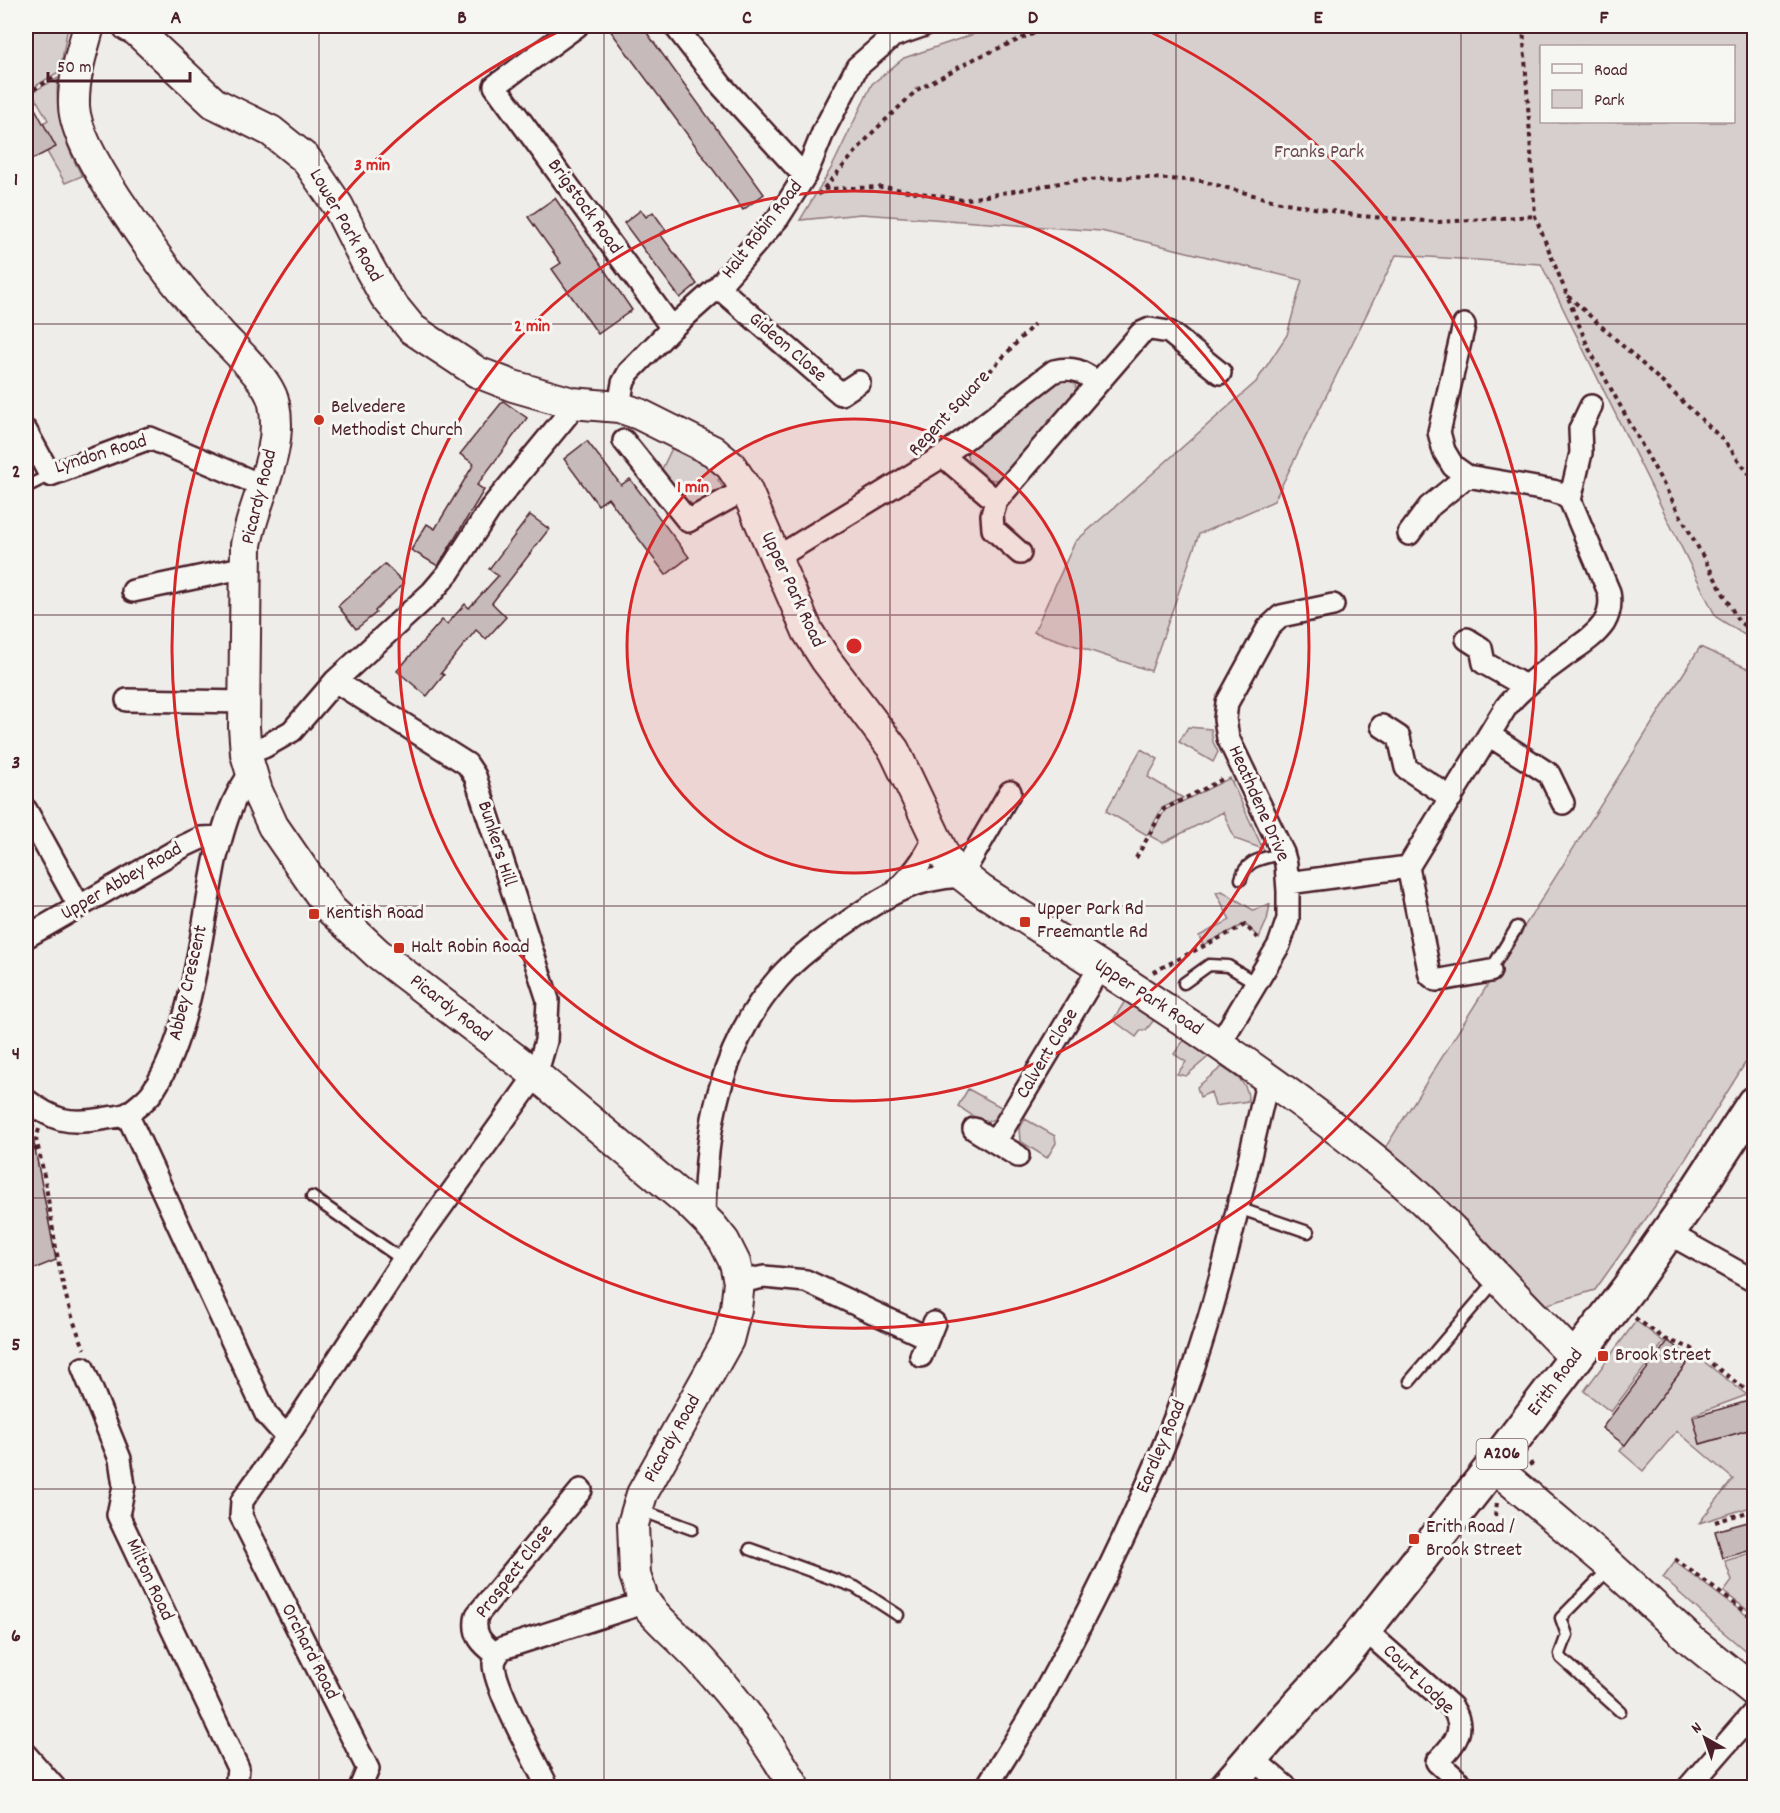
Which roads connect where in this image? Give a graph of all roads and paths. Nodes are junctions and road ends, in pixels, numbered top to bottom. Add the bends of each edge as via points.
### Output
1 (89, 26) edge
2 (128, 26) edge
3 (577, 26) edge
4 (675, 26) edge
5 (922, 26) edge
6 (1051, 26) edge
7 (1523, 26) edge
8 (806, 174) junction
9 (824, 189) junction
10 (816, 197) dead end
11 (1535, 216) junction
12 (717, 287) junction
13 (1567, 296) junction
14 (1034, 324) dead end
15 (1464, 325) dead end
16 (672, 328) junction
17 (1220, 373) dead end
18 (859, 382) dead end
19 (1097, 382) junction
20 (572, 403) junction
21 (1591, 406) dead end
22 (619, 407) junction
23 (26, 431) edge
24 (624, 441) dead end
25 (914, 452) dead end
26 (943, 456) junction
27 (50, 475) junction
28 (1467, 476) junction
29 (1755, 478) edge
30 (263, 486) junction
31 (26, 487) edge
32 (746, 489) junction
33 (1570, 500) junction
34 (996, 501) junction
35 (1409, 534) dead end
36 (1020, 554) dead end
37 (776, 558) junction
38 (246, 567) junction
39 (133, 591) dead end
40 (1333, 605) dead end
41 (1755, 632) edge
42 (1467, 639) dead end
43 (336, 681) junction
44 (1525, 686) junction
45 (127, 700) dead end
46 (245, 702) junction
47 (1382, 726) dead end
48 (1490, 735) junction
49 (249, 763) junction
50 (1242, 769) junction
51 (1010, 792) dead end
52 (1451, 798) junction
53 (1563, 803) dead end
54 (26, 810) edge
55 (935, 834) junction
56 (221, 837) junction
57 (1283, 853) junction
58 (1136, 858) dead end
59 (1408, 867) junction
60 (962, 876) junction
61 (1241, 879) dead end
62 (1288, 883) junction
63 (898, 890) junction
64 (79, 906) junction
65 (1516, 927) dead end
66 (26, 937) edge
67 (1100, 967) junction
68 (1490, 971) joint
69 (1184, 983) dead end
70 (1256, 983) junction
71 (1220, 1045) junction
72 (536, 1075) junction
73 (1268, 1079) junction
74 (26, 1100) edge
75 (1755, 1103) edge
76 (127, 1114) junction
77 (974, 1129) dead end
78 (30, 1131) dead end
79 (36, 1139) dead end
80 (995, 1142) junction
81 (40, 1155) junction
82 (1018, 1156) dead end
83 (312, 1197) dead end
84 (1238, 1208) junction
85 (704, 1218) junction
86 (1308, 1232) dead end
87 (1668, 1233) junction
88 (403, 1260) junction
89 (1498, 1278) junction
90 (1755, 1281) edge
91 (739, 1282) junction
92 (1635, 1317) dead end
93 (76, 1331) dead end
94 (927, 1339) dead end
95 (1575, 1358) junction
96 (83, 1368) dead end
97 (1410, 1381) dead end
98 (1755, 1396) edge
99 (287, 1437) junction
100 (1535, 1462) dead end
101 (1529, 1465) dead end
102 (1493, 1466) junction
103 (581, 1490) dead end
104 (1497, 1503) dead end
105 (637, 1509) junction
106 (1755, 1510) edge
107 (1494, 1516) dead end
108 (1715, 1522) dead end
109 (692, 1529) dead end
110 (750, 1549) dead end
111 (1675, 1559) dead end
112 (1611, 1567) junction
113 (643, 1599) junction
114 (898, 1615) dead end
115 (1755, 1618) edge
116 (1365, 1630) junction
117 (496, 1656) junction
118 (1755, 1691) edge
119 (1620, 1711) dead end
120 (1755, 1712) edge
121 (26, 1755) edge
122 (1252, 1758) junction
123 (55, 1788) edge
124 (236, 1788) edge
125 (360, 1788) edge
126 (548, 1788) edge
127 (795, 1788) edge
128 (986, 1788) edge
129 (1226, 1788) edge
130 (1287, 1788) edge
131 (1466, 1788) edge
132 (1688, 1788) edge

1 - 30 street, Picardy Road via 76,76 74,107 83,139 100,173 174,281 274,401 275,438
2 - 20 street, Lower Park Road via 214,103 271,131 306,159 338,206 385,296 412,330 477,372
3 - 16 street, Brigstock Road via 495,86
4 - 8 street via 721,85
5 - 8 street, Halt Robin Road via 893,36 857,67
6 - 9 path via 976,58 917,90 873,132
7 - 11 path
8 - 12 street, Halt Robin Road via 778,218
9 - 10 path
9 - 11 path via 884,187 963,200 1071,181 1133,177 1202,181 1275,201 1360,216 1439,222
11 - 13 path
12 - 16 street, Halt Robin Road
12 - 18 street, Gideon Close via 841,394
13 - 29 path via 1729,446
13 - 41 path via 1588,347 1739,622
14 - 25 path, Regent Square
15 - 28 street via 1439,432 1453,466
16 - 22 street, Halt Robin Road via 629,372
17 - 19 street via 1169,332 1150,329 1141,333
19 - 26 street, Regent Square via 1067,368 1054,371
19 - 34 street
20 - 22 street, Upper Park Road
20 - 43 street via 568,414 490,509 449,572
21 - 33 street via 1580,429 1581,453
22 - 32 street, Upper Park Road via 713,451 731,466
23 - 27 street, Lyndon Road
24 - 32 street via 688,521
26 - 34 street, Regent Square
26 - 37 street, Regent Square
27 - 30 street, Lyndon Road via 150,438
27 - 31 lane
28 - 33 street via 1553,490
28 - 35 street via 1429,507
30 - 38 street, Picardy Road via 249,524
32 - 37 street, Upper Park Road
33 - 44 street via 1606,582 1611,603 1593,636
34 - 36 street via 993,529
37 - 55 street, Upper Park Road via 808,632 894,750
38 - 39 street
38 - 46 street, Picardy Road
40 - 50 street, Heathdene Drive via 1281,616 1268,628 1252,656 1225,711 1225,729
42 - 44 street via 1481,648 1484,663
43 - 49 street via 292,731 264,747
43 - 72 street, Bunkers Hill via 467,764 475,776 548,1000 546,1041
44 - 48 street via 1506,707
45 - 46 street
46 - 49 street, Picardy Road
47 - 52 street via 1399,737 1406,768
48 - 52 street
48 - 53 street via 1549,774
49 - 56 street, Abbey Crescent
49 - 72 street, Picardy Road via 273,826 332,910 377,953
50 - 57 street, Heathdene Drive
50 - 58 path via 1164,809
51 - 60 street
52 - 59 street
54 - 64 street
55 - 60 street, Upper Park Road via 945,857
55 - 63 street via 925,858
56 - 64 street, Upper Abbey Road via 201,838 184,846
56 - 76 street, Abbey Crescent via 186,1013 152,1093
57 - 61 lane via 1249,863
57 - 62 street, Heathdene Drive
59 - 62 street
59 - 68 street via 1430,975 1440,980
60 - 63 street via 931,879
60 - 67 street, Upper Park Road
62 - 70 street, Heathdene Drive via 1288,919 1279,945
63 - 85 street via 818,942 779,979 749,1019 712,1115
64 - 66 street, Upper Abbey Road
65 - 68 lane
67 - 71 street, Upper Park Road
67 - 80 street, Calvert Close
69 - 70 lane via 1209,965 1228,966
70 - 71 street, Heathdene Drive
71 - 73 street, Upper Park Road
72 - 85 street, Picardy Road
72 - 88 street
73 - 84 street, Eardley Road
73 - 89 street, Upper Park Road via 1394,1174
74 - 76 street, Abbey Crescent via 60,1121 92,1121
75 - 87 main road, Erith Road / A206
76 - 99 street via 266,1414
77 - 80 street
78 - 81 path via 27,1139
79 - 81 path
80 - 82 street
81 - 93 path via 66,1299
83 - 88 lane
84 - 86 lane
84 - 128 street, Eardley Road via 1197,1357 1145,1490 1047,1686
85 - 91 street, Picardy Road via 724,1241
87 - 90 street
87 - 95 main road, Erith Road / A206
88 - 99 street
89 - 95 street, Upper Park Road
89 - 97 lane
91 - 94 street via 764,1277 806,1281
91 - 105 street, Picardy Road via 728,1340
92 - 98 path via 1665,1339 1691,1348
95 - 102 main road, Erith Road / A206
96 - 124 street, Milton Road via 120,1459 124,1486 118,1515 238,1768
99 - 125 street, Orchard Road via 242,1501 241,1516 368,1770
100 - 101 path
102 - 112 street
102 - 116 main road, Erith Road / A206
103 - 117 street, Prospect Close via 477,1615 474,1626 478,1637
104 - 107 path
105 - 109 lane
105 - 113 street, Picardy Road via 633,1550 635,1575
106 - 108 path
110 - 114 lane via 855,1587
111 - 115 path
112 - 118 street via 1692,1641
112 - 119 lane via 1562,1618 1568,1635 1560,1654
113 - 117 street via 631,1607 503,1648
113 - 127 street, Picardy Road via 740,1706
116 - 122 main road, Erith Road / A206
116 - 131 street, Court Lodge via 1452,1707 1457,1715 1458,1736 1437,1762
117 - 126 street via 499,1684
120 - 132 street
121 - 123 street
122 - 129 main road, Erith Road / A206
122 - 130 street

